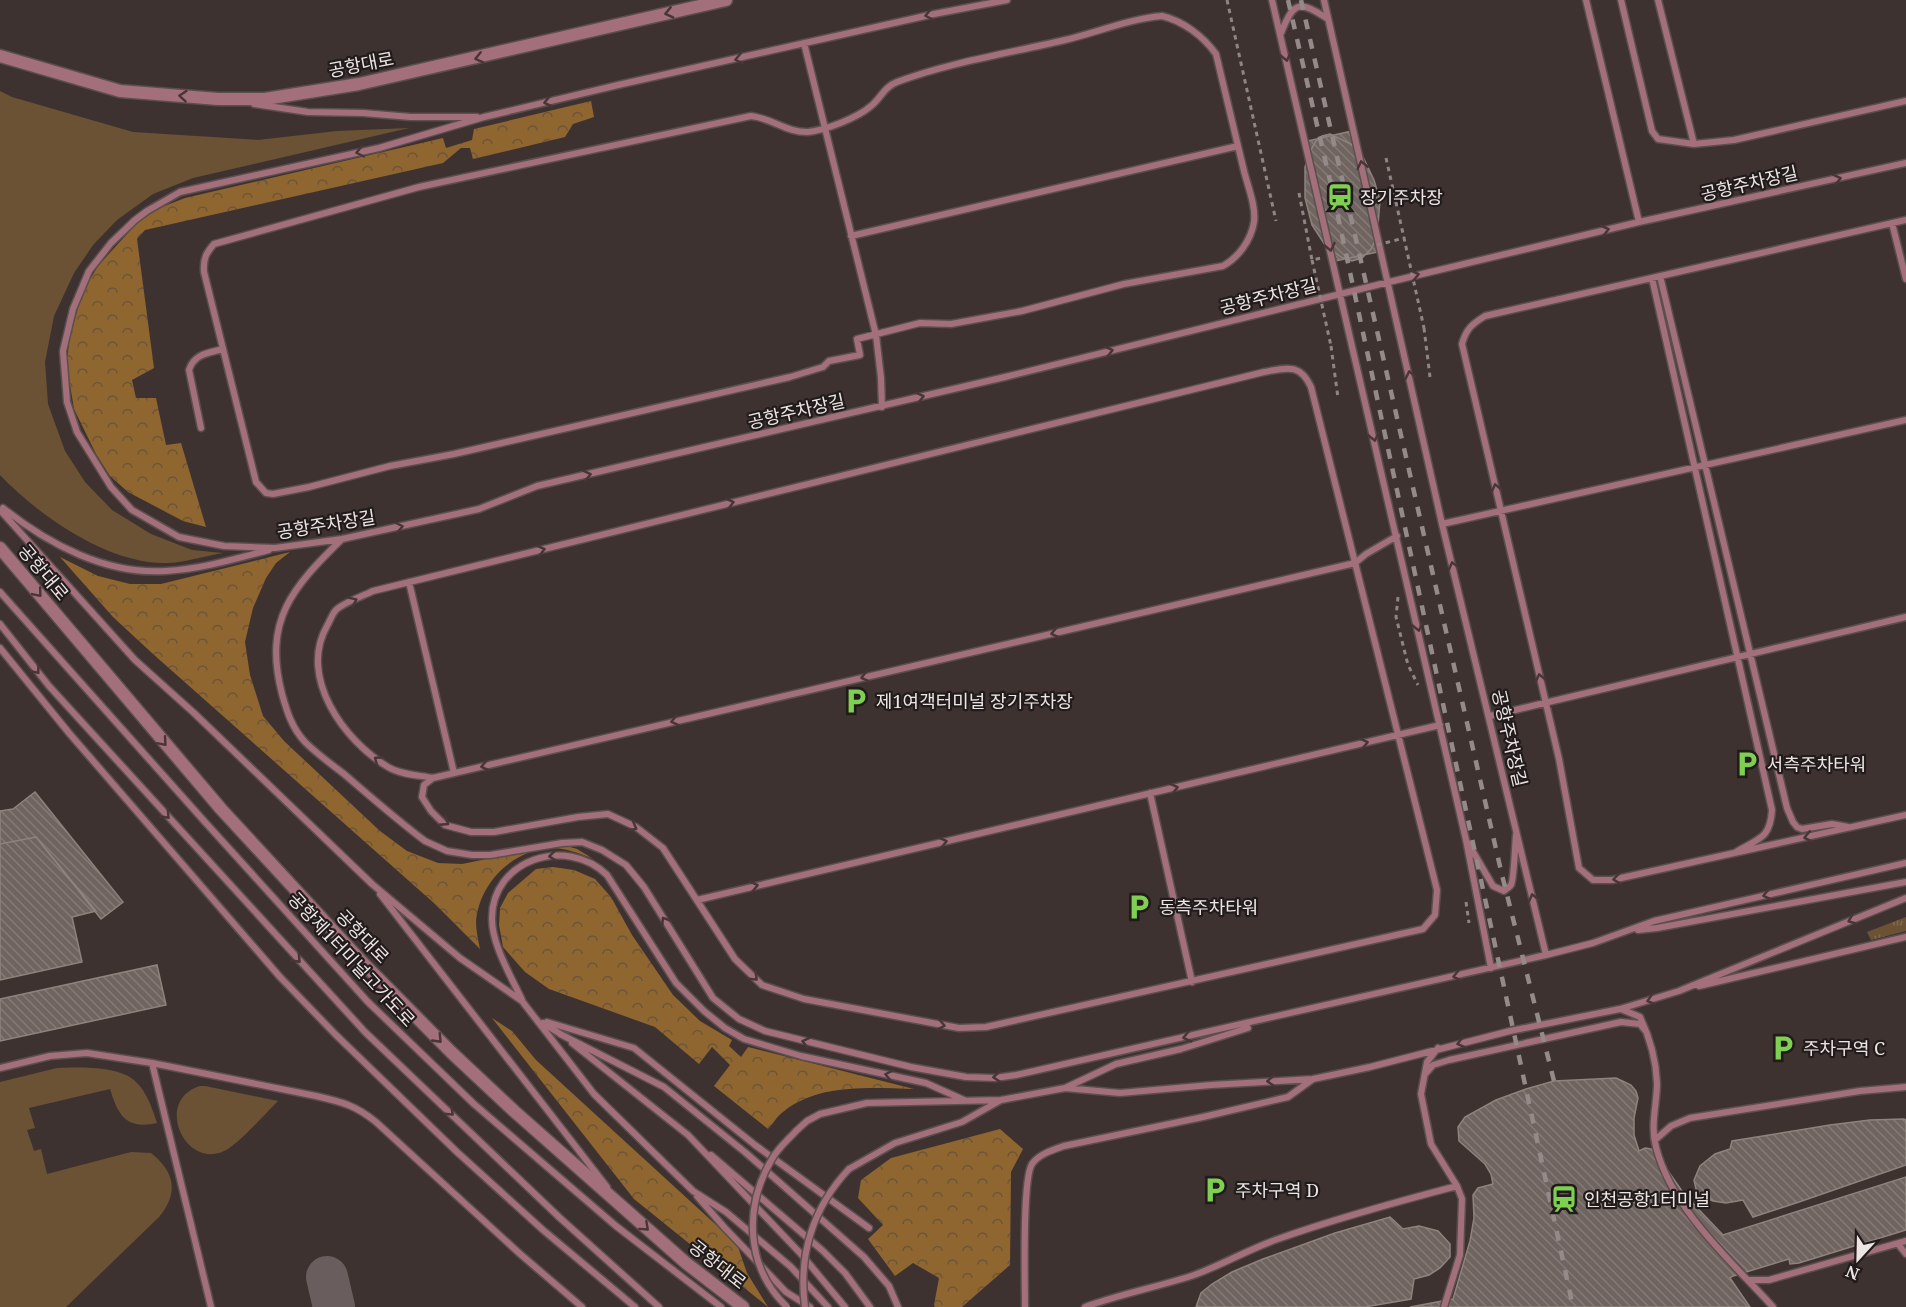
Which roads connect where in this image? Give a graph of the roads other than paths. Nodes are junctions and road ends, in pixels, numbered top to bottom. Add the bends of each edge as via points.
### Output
1 (726, 0) edge
2 (1007, 0) edge
3 (1272, 0) edge
4 (1324, 0) edge
5 (1586, 0) edge
6 (1622, 0) edge
7 (1658, 0) edge
8 (1328, 20) junction
9 (1281, 33) junction
10 (804, 43) junction
11 (0, 56) edge
12 (218, 99) junction
13 (1906, 101) edge
14 (484, 117) junction
15 (825, 128) junction
16 (1694, 144) junction
17 (1238, 146) junction
18 (1906, 163) edge
19 (1906, 220) edge
20 (1639, 222) junction
21 (1892, 223) junction
22 (851, 236) junction
23 (1660, 276) junction
24 (1652, 278) junction
25 (1906, 279) edge
26 (1389, 282) junction
27 (1341, 293) junction
28 (876, 335) junction
29 (223, 349) junction
30 (882, 406) junction
31 (1906, 420) edge
32 (201, 428) dead end
33 (1705, 465) junction
34 (1695, 468) junction
35 (0, 508) edge
36 (1501, 511) junction
37 (1442, 524) junction
38 (1397, 536) junction
39 (342, 539) junction
40 (0, 548) edge
41 (275, 548) junction
42 (1355, 563) junction
43 (409, 582) junction
44 (0, 592) edge
45 (1906, 617) edge
46 (0, 624) edge
47 (0, 648) edge
48 (1750, 654) junction
49 (1738, 657) junction
50 (1544, 703) junction
51 (1490, 716) junction
52 (1440, 725) junction
53 (1398, 735) junction
54 (454, 773) junction
55 (433, 778) junction
56 (1150, 793) junction
57 (1906, 816) edge
58 (1852, 828) junction
59 (1516, 830) junction
60 (1467, 840) junction
61 (1730, 855) junction
62 (1906, 863) edge
63 (1906, 882) edge
64 (372, 884) junction
65 (1906, 898) edge
66 (697, 900) junction
67 (1628, 931) junction
68 (1906, 937) edge
69 (1546, 955) junction
70 (1491, 968) junction
71 (1192, 982) junction
72 (1679, 991) junction
73 (522, 1001) junction
74 (1620, 1009) junction
75 (1285, 1016) junction
76 (537, 1020) junction
77 (1648, 1033) junction
78 (560, 1034) junction
79 (1439, 1048) junction
80 (152, 1063) junction
81 (0, 1068) edge
82 (1426, 1073) junction
83 (1313, 1079) junction
84 (1906, 1087) edge
85 (1065, 1088) junction
86 (963, 1100) junction
87 (1001, 1100) junction
88 (688, 1135) junction
89 (1655, 1140) junction
90 (1457, 1186) junction
91 (693, 1191) junction
92 (622, 1207) junction
93 (869, 1228) dead end
94 (1906, 1241) edge
95 (1898, 1244) junction
96 (1906, 1254) edge
97 (1748, 1280) junction
98 (211, 1307) edge
99 (582, 1307) edge
100 (635, 1307) edge
101 (659, 1307) edge
102 (721, 1307) edge
103 (743, 1307) edge
104 (787, 1307) edge
105 (805, 1307) edge
106 (810, 1307) edge
107 (828, 1307) edge
108 (845, 1307) edge
109 (870, 1307) edge
110 (898, 1307) edge
111 (1025, 1307) edge
112 (1084, 1307) edge
113 (1444, 1307) edge
114 (1773, 1307) edge

1 -> 12 street, 공항대로 via 359,84 265,99
2 -> 10 lane, 공항주차장길
3 - 9 lane, 공항주차장길
4 - 8 lane, 공항주차장길
5 - 20 lane
6 - 16 lane via 1652,131 1658,139
7 - 16 lane
8 - 9 lane via 1312,5 1302,3 1291,9
26 -> 8 lane, 공항주차장길
9 -> 27 lane, 공항주차장길
10 -> 14 lane, 공항주차장길
10 - 15 lane
12 -> 11 street, 공항대로 via 120,91
12 - 14 lane via 308,111
13 - 16 lane via 1734,140
14 -> 41 lane, 공항주차장길 via 379,148 180,192 135,220 89,271 73,309 63,351 67,402 77,432 111,487 132,510 179,537 224,546
15 - 17 lane via 872,106 896,82 1162,16 1176,19 1207,42 1215,54
15 - 22 lane
15 - 29 lane via 796,131 751,116 419,187 214,244 203,261
17 - 22 lane
17 - 28 lane via 1254,222 1233,261 1022,311 951,324 920,323
20 -> 18 lane, 공항주차장길
19 - 21 lane
26 -> 20 lane, 공항주차장길
21 - 23 lane
21 - 25 lane
22 - 28 lane
23 - 24 lane
23 - 33 lane
24 - 34 lane
36 -> 24 lane via 1462,344 1465,333 1485,316
26 - 27 lane, 공항주차장길
37 -> 26 lane, 공항주차장길
30 -> 27 lane, 공항주차장길
27 -> 38 lane, 공항주차장길
28 - 29 lane via 857,339 860,356 790,376 273,494 266,493 256,482
28 - 30 lane
29 - 32 lane via 199,355 191,362 190,378
39 -> 30 lane, 공항주차장길 via 479,509 537,486
31 - 33 lane
33 - 34 lane
33 - 48 lane
34 - 36 lane
34 - 49 lane
35 - 41 lane via 63,548 126,568 185,569
35 - 64 lane via 135,660
36 - 37 lane
50 -> 36 lane
51 -> 37 lane, 공항주차장길
38 - 42 lane
38 -> 52 lane, 공항주차장길
39 - 41 lane, 공항주차장길
75 -> 39 lane via 995,1078 911,1067 765,1031 739,1019 713,998 644,887 626,865 582,842 490,855 447,851 425,841 305,742 289,719 276,669 275,646 290,599 312,569
40 -> 92 street, 공항대로 via 294,890 451,1052
43 -> 42 lane via 1283,369 1297,369 1311,387
42 - 53 lane
42 -> 54 lane
43 - 54 lane
55 -> 43 lane via 390,768 371,755 338,721 321,685 316,663 321,636 337,609 373,591
44 - 102 lane, 공항제1터미널고가도로 via 368,1002 474,1104 616,1226
45 - 48 lane
46 -> 101 lane via 57,695 365,1032
47 - 100 lane via 280,977 465,1160
48 - 49 lane
48 - 58 lane via 1793,822 1802,829 1832,824
49 - 50 lane
49 - 61 lane via 1772,810 1766,835
50 - 51 lane
61 -> 50 lane via 1612,880 1593,880 1579,868 1559,759
51 - 59 lane, 공항주차장길
52 - 53 lane
52 - 60 lane, 공항주차장길
56 -> 53 lane
53 - 71 lane via 1437,890 1435,915 1423,929
54 - 55 lane
55 -> 66 lane via 424,785 422,797 430,811 445,825 471,832 608,814 636,827 663,848
66 -> 56 lane
56 - 71 lane
57 - 58 lane
58 -> 61 lane
59 - 60 lane via 1514,874 1504,891 1493,886
69 -> 59 lane, 공항주차장길
60 - 70 lane, 공항주차장길
62 -> 67 lane via 1654,921
63 - 67 lane
64 - 73 lane via 460,958
64 - 92 lane
65 -> 72 lane
66 -> 71 lane via 735,958 762,985 804,999 959,1028 986,1027
67 - 69 lane
68 - 72 lane
69 - 70 lane
70 -> 75 lane
72 -> 74 lane
73 - 76 lane
86 -> 73 lane via 926,1083 801,1056 735,1034 676,983 607,875 592,863 571,855 527,862 507,878 495,901 493,933
74 - 77 lane via 1640,1017
74 -> 79 lane
75 - 85 lane via 1181,1049 1116,1064
76 - 78 lane
76 - 91 lane via 594,1094
76 - 93 lane via 634,1048 755,1145
77 - 82 lane via 1640,1024 1621,1022 1449,1060 1433,1065
77 - 89 lane via 1657,1084
78 - 88 lane
78 - 110 lane via 664,1087 864,1257 889,1286
79 - 82 lane via 1427,1062
79 - 83 lane
80 - 81 lane via 87,1053 50,1056
80 - 98 lane
80 - 99 lane via 316,1096 360,1109
82 - 90 lane via 1421,1094 1431,1143
83 -> 85 lane via 1120,1093
83 - 111 lane via 1288,1097 1064,1146 1042,1155 1032,1164 1027,1186
84 - 89 lane via 1690,1118 1671,1126
85 - 87 lane
86 - 87 lane
86 - 104 lane, bridge via 867,1102 820,1114 796,1131 772,1158 757,1194 751,1222 755,1250 765,1277
87 - 105 lane, bridge via 962,1122 895,1143 849,1169 814,1221 806,1249
88 - 108 lane via 801,1254
88 - 109 lane via 824,1251
89 - 97 lane via 1665,1176 1686,1211
90 - 112 lane via 1358,1212 1278,1239 1196,1274
90 - 113 lane via 1462,1199 1460,1256
91 - 106 lane via 786,1292
91 - 107 lane via 726,1212 791,1267
92 -> 103 street, 공항대로
94 - 95 lane
95 - 96 lane
95 - 97 lane via 1769,1280
97 - 114 lane

